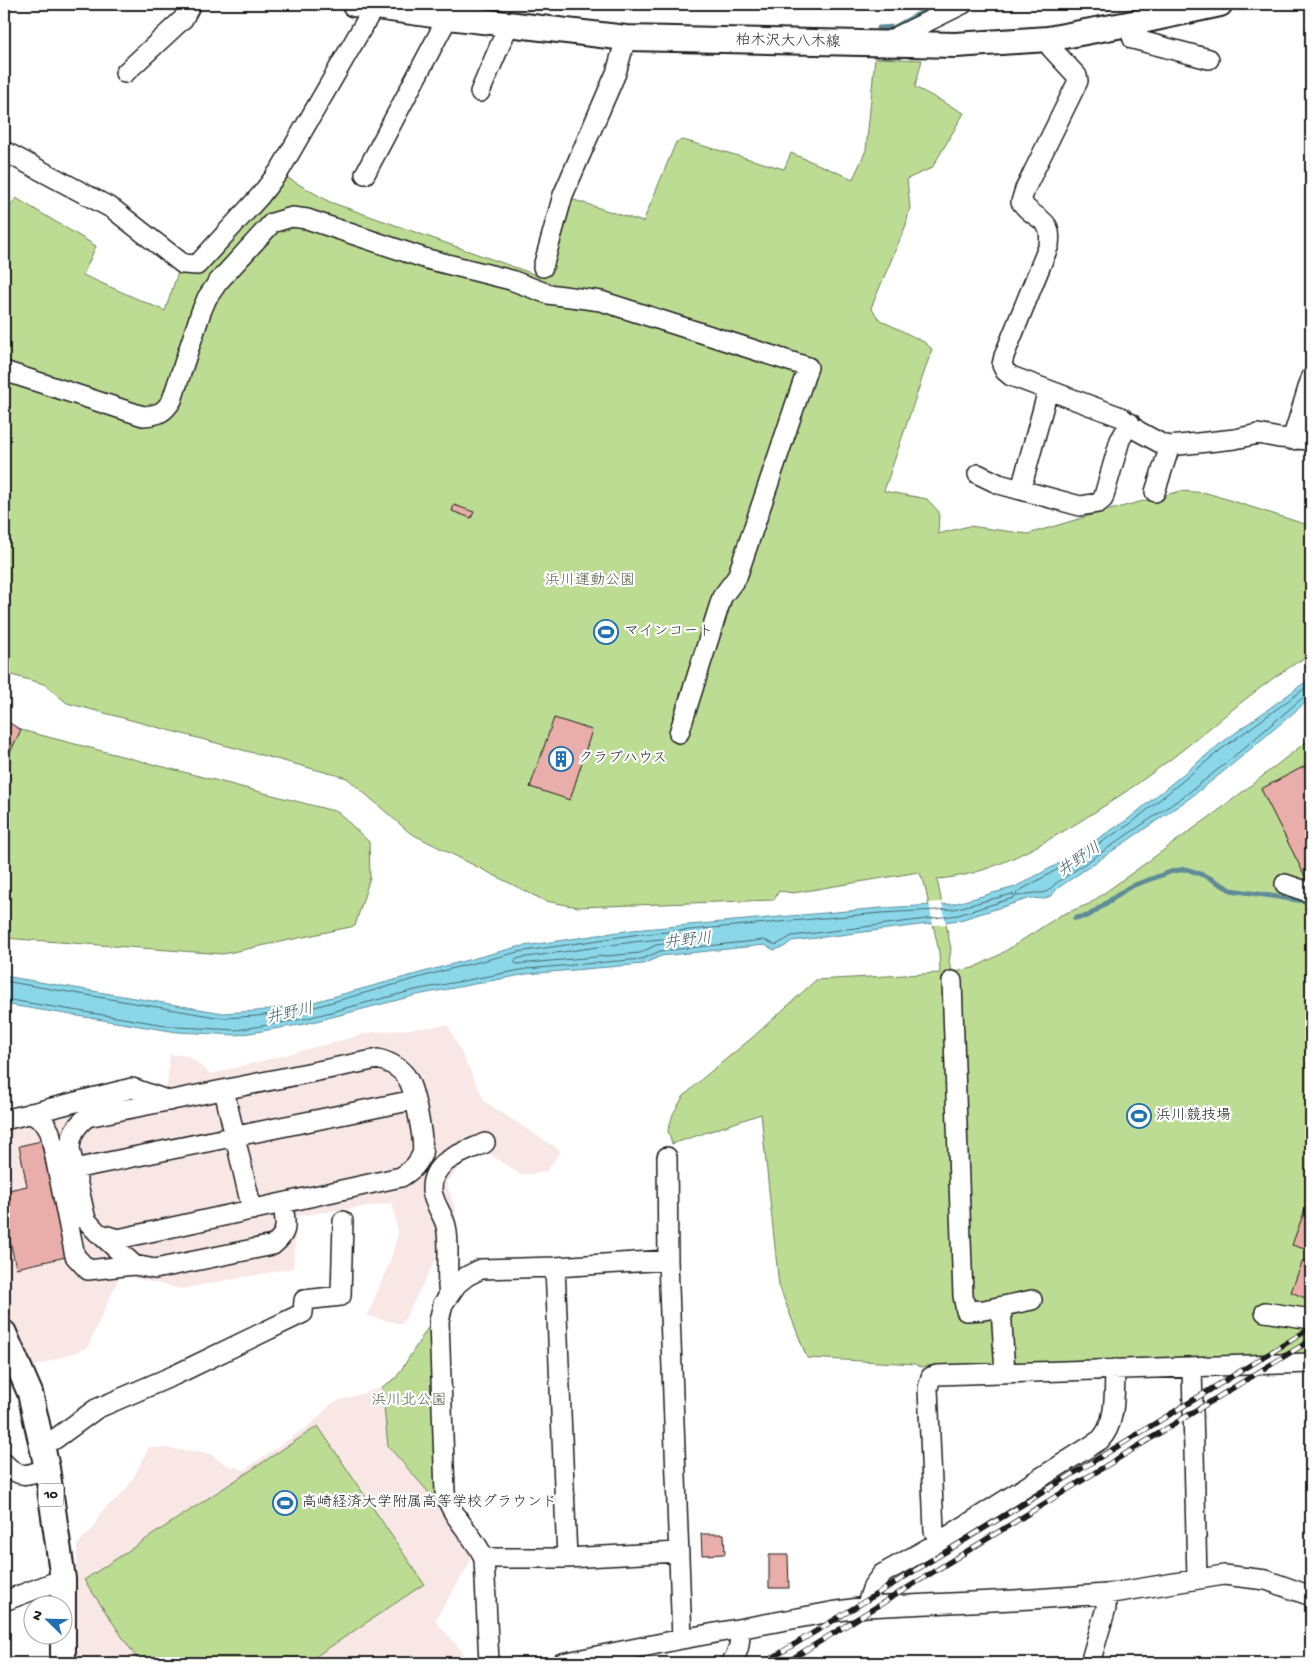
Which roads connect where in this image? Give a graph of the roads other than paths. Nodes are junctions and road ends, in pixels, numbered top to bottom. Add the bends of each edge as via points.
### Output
1 (191, 4) edge
2 (963, 4) edge
3 (1220, 4) edge
4 (364, 6) edge
5 (458, 13) edge
6 (509, 24) junction
7 (1128, 24) junction
8 (626, 38) junction
9 (1048, 38) junction
10 (881, 44) junction
11 (1209, 59) dead end
12 (125, 73) dead end
13 (480, 92) dead end
14 (4, 151) edge
15 (365, 174) dead end
16 (543, 267) dead end
17 (4, 371) edge
18 (1311, 378) edge
19 (1048, 390) junction
20 (1130, 423) junction
21 (1292, 440) junction
22 (1311, 440) edge
23 (1170, 446) junction
24 (978, 474) dead end
25 (1021, 489) junction
26 (1155, 492) dead end
27 (678, 733) dead end
28 (1285, 884) dead end
29 (1311, 894) edge
30 (952, 981) dead end
31 (224, 1090) junction
32 (414, 1100) junction
33 (169, 1101) junction
34 (30, 1114) junction
35 (4, 1120) edge
36 (235, 1136) junction
37 (485, 1143) dead end
38 (667, 1157) dead end
39 (74, 1170) junction
40 (283, 1204) junction
41 (252, 1210) junction
42 (342, 1220) dead end
43 (98, 1233) junction
44 (668, 1260) junction
45 (134, 1265) junction
46 (555, 1267) junction
47 (449, 1295) junction
48 (1032, 1300) dead end
49 (1001, 1307) junction
50 (1265, 1312) dead end
51 (1311, 1319) edge
52 (4, 1333) edge
53 (1311, 1363) edge
54 (1192, 1367) junction
55 (1115, 1369) junction
56 (1005, 1373) junction
57 (41, 1444) junction
58 (4, 1463) edge
59 (47, 1468) junction
60 (939, 1542) junction
61 (678, 1552) junction
62 (484, 1558) junction
63 (567, 1558) junction
64 (63, 1579) junction
65 (1196, 1579) junction
66 (1106, 1594) junction
67 (1311, 1596) edge
68 (4, 1601) edge
69 (866, 1607) junction
70 (740, 1630) junction
71 (682, 1639) junction
72 (63, 1663) edge
73 (489, 1663) edge
74 (562, 1663) edge
75 (731, 1663) edge
76 (1090, 1663) edge

1 - 12 street via 183,19
2 - 10 street
3 - 7 main road, 柏木沢大八木線
4 - 5 main road, 柏木沢大八木線
4 - 14 street via 280,170 197,266 183,264 113,209
5 - 6 main road, 柏木沢大八木線
5 - 15 street
6 - 8 main road, 柏木沢大八木線
6 - 13 street
7 - 9 main road, 柏木沢大八木線
7 - 11 street via 1133,38
8 - 10 main road, 柏木沢大八木線
8 - 16 street via 616,73 563,195
9 - 10 main road, 柏木沢大八木線 via 956,45
9 - 19 street via 1051,48 1078,81 1021,202 1050,230 1049,246 1002,365 1011,376
17 - 27 street via 143,416 158,415 172,400 207,298 272,223 292,216 427,259 511,280 548,294 601,301 808,367 737,577 722,597
18 - 21 street
19 - 20 street
19 - 25 street
20 - 23 street via 1138,431
20 - 25 street via 1120,440 1103,499 1098,503 1080,506
21 - 22 street
21 - 23 street via 1258,434
23 - 26 street
24 - 25 street via 999,484
28 - 29 street
30 - 49 street via 963,1296 966,1311
31 - 32 street via 378,1059 399,1069 408,1078
31 - 33 street
31 - 36 street
32 - 36 street
32 - 40 street via 423,1145 418,1163 411,1171
33 - 34 street via 132,1088
33 - 39 street via 87,1117 75,1127 70,1138
34 - 35 street
34 - 45 street via 44,1122 50,1132 75,1256 88,1270
36 - 39 street
36 - 41 street
37 - 47 street via 447,1160 435,1172 432,1190 446,1225 449,1250
38 - 44 street
39 - 43 street via 86,1220
40 - 41 street
40 - 45 street via 285,1232 273,1245 155,1269
41 - 43 street via 118,1239
42 - 57 street via 341,1296 304,1300 303,1313 96,1409 55,1439
43 - 45 street
44 - 46 street
44 - 61 street
46 - 47 street via 481,1269 457,1284
46 - 63 street
47 - 62 street via 439,1321 445,1493 453,1512
48 - 49 street
49 - 56 street
50 - 51 street
52 - 57 main road, 10 via 30,1393
53 - 54 street
54 - 55 street
54 - 65 street
55 - 56 street
55 - 60 street via 1111,1420 1104,1436
56 - 60 street via 931,1377 928,1388 934,1531
57 - 59 main road, 10
58 - 59 street via 15,1473 24,1475
59 - 64 main road, 10
60 - 69 street via 882,1574 872,1586
61 - 63 street
61 - 71 street
62 - 63 street
62 - 73 street
64 - 68 street
64 - 72 main road, 10
65 - 66 street
65 - 67 street via 1224,1575 1249,1577
66 - 69 street
66 - 76 street via 1106,1608
69 - 70 street
70 - 71 street
70 - 75 street via 737,1656
71 - 74 street

